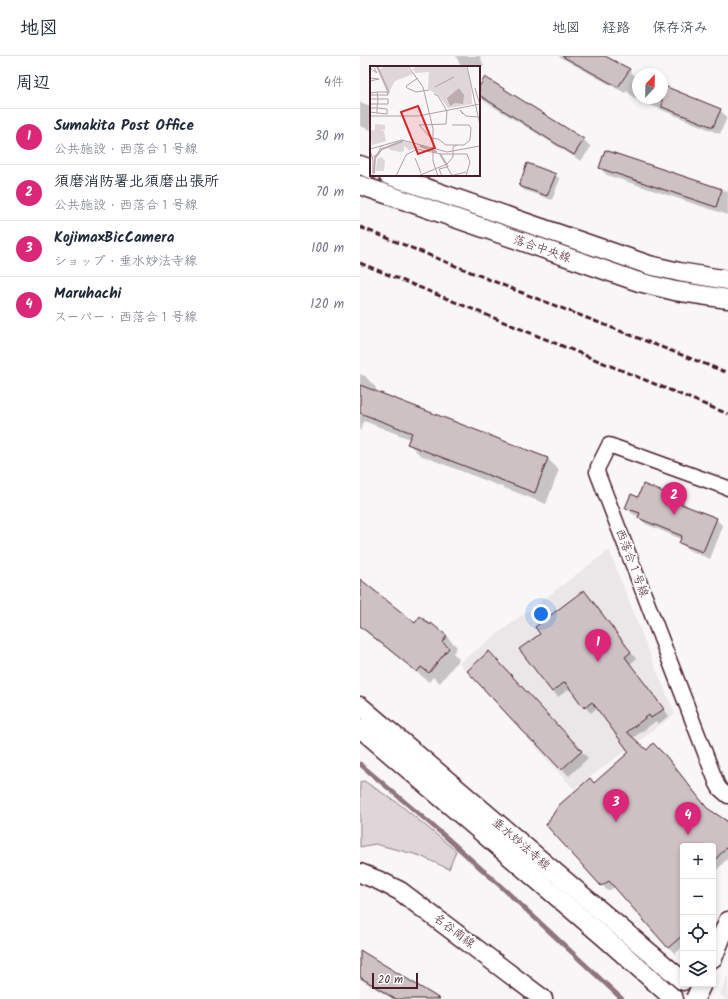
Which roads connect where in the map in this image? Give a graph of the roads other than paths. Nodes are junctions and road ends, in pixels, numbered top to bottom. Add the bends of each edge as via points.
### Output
1 (360, 165) edge
2 (370, 169) edge
3 (391, 176) edge
4 (360, 185) edge
5 (728, 280) edge
6 (728, 299) edge
7 (728, 488) edge
8 (360, 706) edge
9 (360, 728) edge
10 (728, 796) edge
11 (360, 873) edge
12 (728, 922) edge
13 (716, 951) edge
14 (680, 979) edge
15 (690, 987) edge
16 (701, 987) edge
17 (543, 999) edge
18 (674, 999) edge
19 (695, 999) edge
20 (704, 999) edge

1 - 2 street
3 - 5 street, 落合中央線 via 649,265
4 - 6 street, 落合中央線 via 638,282
7 - 10 street, 西落合１号線 via 609,445 597,472 717,784
8 - 14 street, 垂水妙法寺線
9 - 18 street, 垂水妙法寺線
11 - 17 street, 名谷南線 via 400,891
12 - 13 street
15 - 20 street
16 - 19 street, bridge

